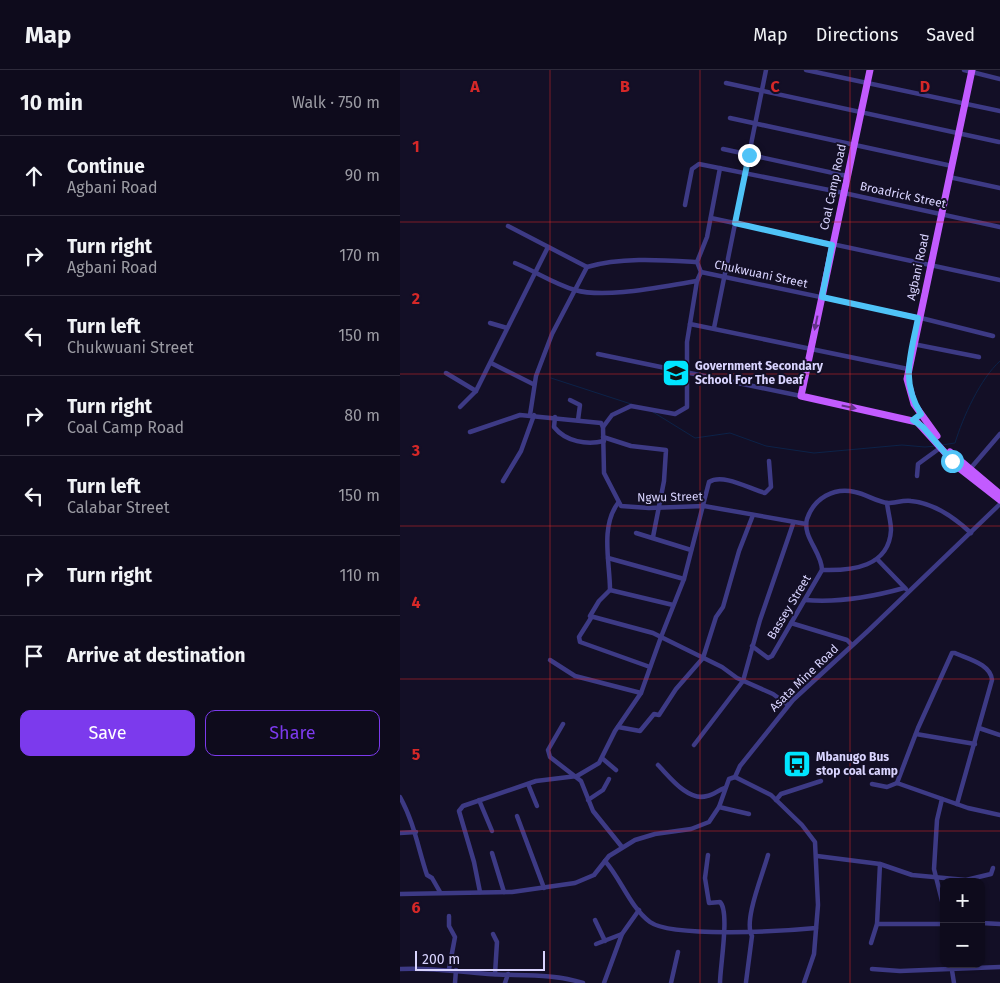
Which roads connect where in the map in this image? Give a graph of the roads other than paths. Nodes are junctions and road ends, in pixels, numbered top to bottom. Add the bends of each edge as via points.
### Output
1 (766, 70) edge
2 (806, 70) edge
3 (870, 70) edge
4 (964, 70) edge
5 (972, 71) edge
6 (1000, 79) edge
7 (726, 83) dead end
8 (866, 83) junction
9 (761, 92) junction
10 (966, 103) junction
11 (1000, 111) edge
12 (860, 113) junction
13 (730, 118) dead end
14 (755, 124) junction
15 (960, 133) junction
16 (999, 142) edge
17 (854, 146) junction
18 (723, 149) dead end
19 (749, 155) junction
20 (952, 166) junction
21 (720, 168) junction
22 (746, 172) junction
23 (847, 176) junction
24 (949, 177) junction
25 (1000, 188) edge
26 (844, 192) junction
27 (685, 205) dead end
28 (941, 213) junction
29 (711, 218) junction
30 (735, 223) junction
31 (508, 226) dead end
32 (1000, 228) edge
33 (832, 245) junction
34 (548, 247) junction
35 (697, 262) junction
36 (515, 263) dead end
37 (930, 266) junction
38 (587, 267) junction
39 (535, 271) junction
40 (701, 272) junction
41 (725, 276) junction
42 (1000, 280) edge
43 (697, 281) junction
44 (574, 290) junction
45 (822, 297) junction
46 (918, 318) junction
47 (490, 323) dead end
48 (690, 324) junction
49 (508, 328) junction
50 (714, 328) junction
51 (993, 336) dead end
52 (913, 344) junction
53 (810, 348) junction
54 (598, 354) dead end
55 (979, 357) dead end
56 (491, 362) junction
57 (908, 369) junction
58 (446, 373) dead end
59 (686, 374) junction
60 (533, 384) junction
61 (476, 391) junction
62 (801, 396) junction
63 (570, 400) dead end
64 (460, 407) dead end
65 (921, 414) junction
66 (532, 415) junction
67 (555, 417) junction
68 (578, 420) junction
69 (913, 420) junction
70 (603, 427) junction
71 (470, 432) dead end
72 (1000, 434) edge
73 (603, 439) junction
74 (941, 445) junction
75 (769, 461) dead end
76 (970, 469) junction
77 (917, 476) dead end
78 (504, 481) dead end
79 (1000, 494) edge
80 (1000, 502) edge
81 (887, 503) junction
82 (618, 504) junction
83 (704, 506) junction
84 (659, 508) junction
85 (753, 515) junction
86 (793, 524) junction
87 (806, 524) junction
88 (636, 533) dead end
89 (971, 533) junction
90 (653, 537) junction
91 (691, 550) junction
92 (608, 558) junction
93 (878, 560) junction
94 (822, 570) junction
95 (684, 578) junction
96 (904, 588) junction
97 (610, 590) junction
98 (909, 591) junction
99 (805, 600) junction
100 (673, 605) junction
101 (591, 618) junction
102 (791, 623) junction
103 (661, 637) junction
104 (852, 645) junction
105 (752, 646) junction
106 (703, 658) junction
107 (550, 660) dead end
108 (650, 667) junction
109 (743, 681) junction
110 (641, 693) junction
111 (788, 705) junction
112 (563, 724) dead end
113 (618, 728) junction
114 (979, 728) junction
115 (916, 734) junction
116 (1000, 735) edge
117 (975, 744) junction
118 (694, 745) dead end
119 (603, 759) junction
120 (658, 765) dead end
121 (616, 770) dead end
122 (578, 776) junction
123 (735, 777) junction
124 (609, 779) dead end
125 (821, 782) dead end
126 (897, 783) junction
127 (528, 784) junction
128 (872, 784) dead end
129 (725, 788) junction
130 (400, 797) edge
131 (942, 798) junction
132 (479, 800) junction
133 (588, 800) junction
134 (776, 800) junction
135 (957, 804) junction
136 (537, 806) dead end
137 (719, 807) junction
138 (749, 814) dead end
139 (1000, 815) edge
140 (517, 816) dead end
141 (492, 831) dead end
142 (416, 832) junction
143 (400, 833) edge
144 (622, 847) junction
145 (492, 853) dead end
146 (708, 855) dead end
147 (768, 855) dead end
148 (817, 856) junction
149 (605, 860) junction
150 (880, 864) junction
151 (993, 868) dead end
152 (934, 877) junction
153 (544, 888) junction
154 (440, 892) junction
155 (480, 892) junction
156 (504, 892) junction
157 (400, 894) edge
158 (940, 896) edge
159 (639, 910) junction
160 (449, 916) dead end
161 (595, 920) dead end
162 (985, 923) edge
163 (876, 924) junction
164 (940, 924) edge
165 (1000, 924) edge
166 (816, 928) junction
167 (724, 930) junction
168 (749, 931) junction
169 (492, 934) dead end
170 (622, 934) junction
171 (605, 941) junction
172 (871, 943) dead end
173 (596, 944) dead end
174 (678, 952) dead end
175 (940, 967) edge
176 (985, 967) edge
177 (1000, 967) edge
178 (952, 968) edge
179 (400, 969) edge
180 (449, 969) junction
181 (872, 969) dead end
182 (456, 970) junction
183 (495, 974) junction
184 (508, 974) junction
185 (550, 976) junction
186 (746, 982) edge
187 (455, 983) edge
188 (505, 983) edge
189 (549, 983) edge
190 (583, 983) edge
191 (604, 983) edge
192 (671, 983) edge
193 (720, 983) edge
194 (804, 983) edge
195 (954, 983) edge

1 - 9 street
2 - 8 street
3 - 8 main road, Coal Camp Road
4 - 5 street
5 - 6 street
5 - 10 main road, Agbani Road
7 - 9 street
8 - 10 street
8 - 12 main road, Coal Camp Road
9 - 12 street
9 - 14 street
10 - 11 street
10 - 15 main road, Agbani Road
12 - 15 street
12 - 17 main road, Coal Camp Road
13 - 14 street
14 - 17 street
14 - 19 street
15 - 16 street
15 - 20 main road, Agbani Road
17 - 20 street
17 - 23 main road, Coal Camp Road
18 - 19 street
19 - 22 street
19 - 23 street
20 - 24 main road, Agbani Road
21 - 22 street, Broadrick Street
21 - 27 street, Broadrick Street via 699,164 693,167
21 - 29 street
22 - 26 street, Broadrick Street
22 - 30 street
23 - 26 main road, Coal Camp Road
24 - 25 street
24 - 28 main road, Agbani Road
26 - 28 street, Broadrick Street
26 - 33 main road, Coal Camp Road
28 - 32 street, Broadrick Street
28 - 37 main road, Agbani Road
29 - 30 street
29 - 35 street
30 - 33 street
30 - 41 street
31 - 34 street
33 - 37 street
33 - 45 main road, Coal Camp Road
34 - 38 street
34 - 39 street
35 - 38 street via 640,261
35 - 40 street
36 - 39 street
37 - 42 street
37 - 46 main road, Agbani Road
38 - 44 street
39 - 44 street
39 - 49 street
40 - 41 street, Chukwuani Street
40 - 43 street
41 - 45 street, Chukwuani Street
41 - 50 street
43 - 44 street via 622,291
43 - 48 street
44 - 60 street via 552,334
45 - 46 street, Chukwuani Street
45 -> 53 main road, Coal Camp Road
46 - 51 street, Chukwuani Street
46 - 52 main road, Agbani Road
47 - 49 street
48 - 50 street
48 - 59 street
49 - 56 street
50 - 53 street
52 - 55 street
52 - 57 main road, Agbani Road
53 - 57 street
53 - 62 main road, Coal Camp Road
54 - 59 street
56 - 60 street
56 - 61 street
57 - 65 main road, Agbani Road via 909,392
58 - 61 street
59 - 62 street
59 - 70 street via 687,407 675,414 631,406 612,415
60 - 66 street
61 - 64 street
62 -> 69 main road
63 - 68 street via 580,405
65 - 69 main road
65 - 74 main road, Agbani Road
66 - 67 street
66 - 71 street via 508,417
66 - 78 street via 521,451
67 - 68 street
67 - 73 street via 554,427 562,434 584,444
68 - 70 street via 601,422
69 - 74 main road, Agbani Road
70 - 73 street
72 - 76 street
73 - 82 street via 604,473
73 - 84 street via 666,450
74 - 76 main road, Agbani Road
74 - 77 street via 918,464
74 - 80 main road, Agbani Road via 964,472
75 - 83 street via 768,491 712,480
76 - 79 main road, Agbani Road
80 - 89 street, Asata Mine Road
81 - 87 street via 856,492 839,490 820,499
81 - 89 street via 911,501 933,508 953,518
81 - 93 street via 890,541
82 - 84 street, Ngwu Street via 632,508
82 - 92 street via 608,533
83 - 84 street, Ngwu Street
83 - 85 street, Ngwu Street
83 - 91 street
84 - 90 street
85 - 86 street, Ngwu Street
85 - 106 street
86 - 87 street, Ngwu Street
86 - 105 street
87 - 94 street, Bassey Street
88 - 90 street
89 - 98 street, Asata Mine Road
90 - 91 street
91 - 95 street
92 - 95 street
92 - 97 street
93 - 94 street via 868,566
93 - 96 street
94 - 99 street, Bassey Street
95 - 100 street
96 - 98 street
96 - 99 street via 863,598
97 - 100 street
97 - 101 street via 599,601
98 - 104 street, Asata Mine Road
99 - 102 street, Bassey Street
100 - 103 street
101 - 103 street
101 - 108 street via 579,637 580,642
102 - 104 street via 847,640
102 - 105 street, Bassey Street via 772,656 768,658
103 - 106 street
103 - 108 street
104 - 111 street, Asata Mine Road
105 - 109 street
106 - 109 street
106 - 113 street via 659,715 654,714 638,732
107 - 110 street via 575,676
108 - 110 street
109 - 111 street
109 - 118 street
110 - 113 street
111 - 123 street, Asata Mine Road
112 - 122 street via 548,750 550,757
113 - 119 street
114 - 115 street via 991,691 991,675 985,668 954,652
114 - 116 street
114 - 117 street
115 - 117 street
115 - 126 street
117 - 135 street
119 - 121 street
119 - 122 street
120 - 129 street via 680,786 696,795 708,796
122 - 127 street
122 - 133 street
123 - 129 street, Asata Mine Road via 731,776
123 - 134 street
124 - 133 street via 603,790
125 - 134 street via 781,794
126 - 128 street via 887,787
126 - 131 street
127 - 132 street
127 - 136 street
129 - 137 street, Asata Mine Road
130 - 142 street
131 - 135 street
131 - 152 street via 936,827
132 - 141 street
132 - 155 street via 458,811
133 - 144 street
134 - 148 street via 808,831 815,842
135 - 139 street
137 - 138 street
137 - 144 street, Asata Mine Road via 712,820 704,825 648,836
140 - 153 street
142 - 143 street
142 - 154 street via 427,875
144 - 149 street, Asata Mine Road
145 - 156 street
146 - 167 street via 705,878 709,903 722,904
147 - 168 street via 749,913
148 - 150 street
148 - 166 street via 819,895
149 - 153 street, Asata Mine Road via 590,878
149 - 159 street
150 - 152 street via 912,876
150 - 163 street
151 - 152 street via 991,874 973,879
152 - 158 street
153 - 156 street, Asata Mine Road
154 - 155 street, Asata Mine Road
154 - 157 street, Asata Mine Road
155 - 156 street, Asata Mine Road
159 - 167 street via 658,926
159 - 170 street
160 - 180 street via 454,937
161 - 171 street
162 - 165 street
163 - 164 street
163 - 172 street
166 - 168 street
166 - 194 street via 812,960
167 - 168 street
167 - 193 street
168 - 186 street via 752,936
169 - 183 street via 497,942
170 - 171 street
170 - 191 street
171 - 173 street
174 - 192 street
175 - 181 street via 900,971
176 - 177 street
178 - 195 street
179 - 180 street
180 - 182 street
182 - 183 street
182 - 187 street
183 - 184 street
184 - 185 street
184 - 188 street
185 - 189 street
185 - 190 street

